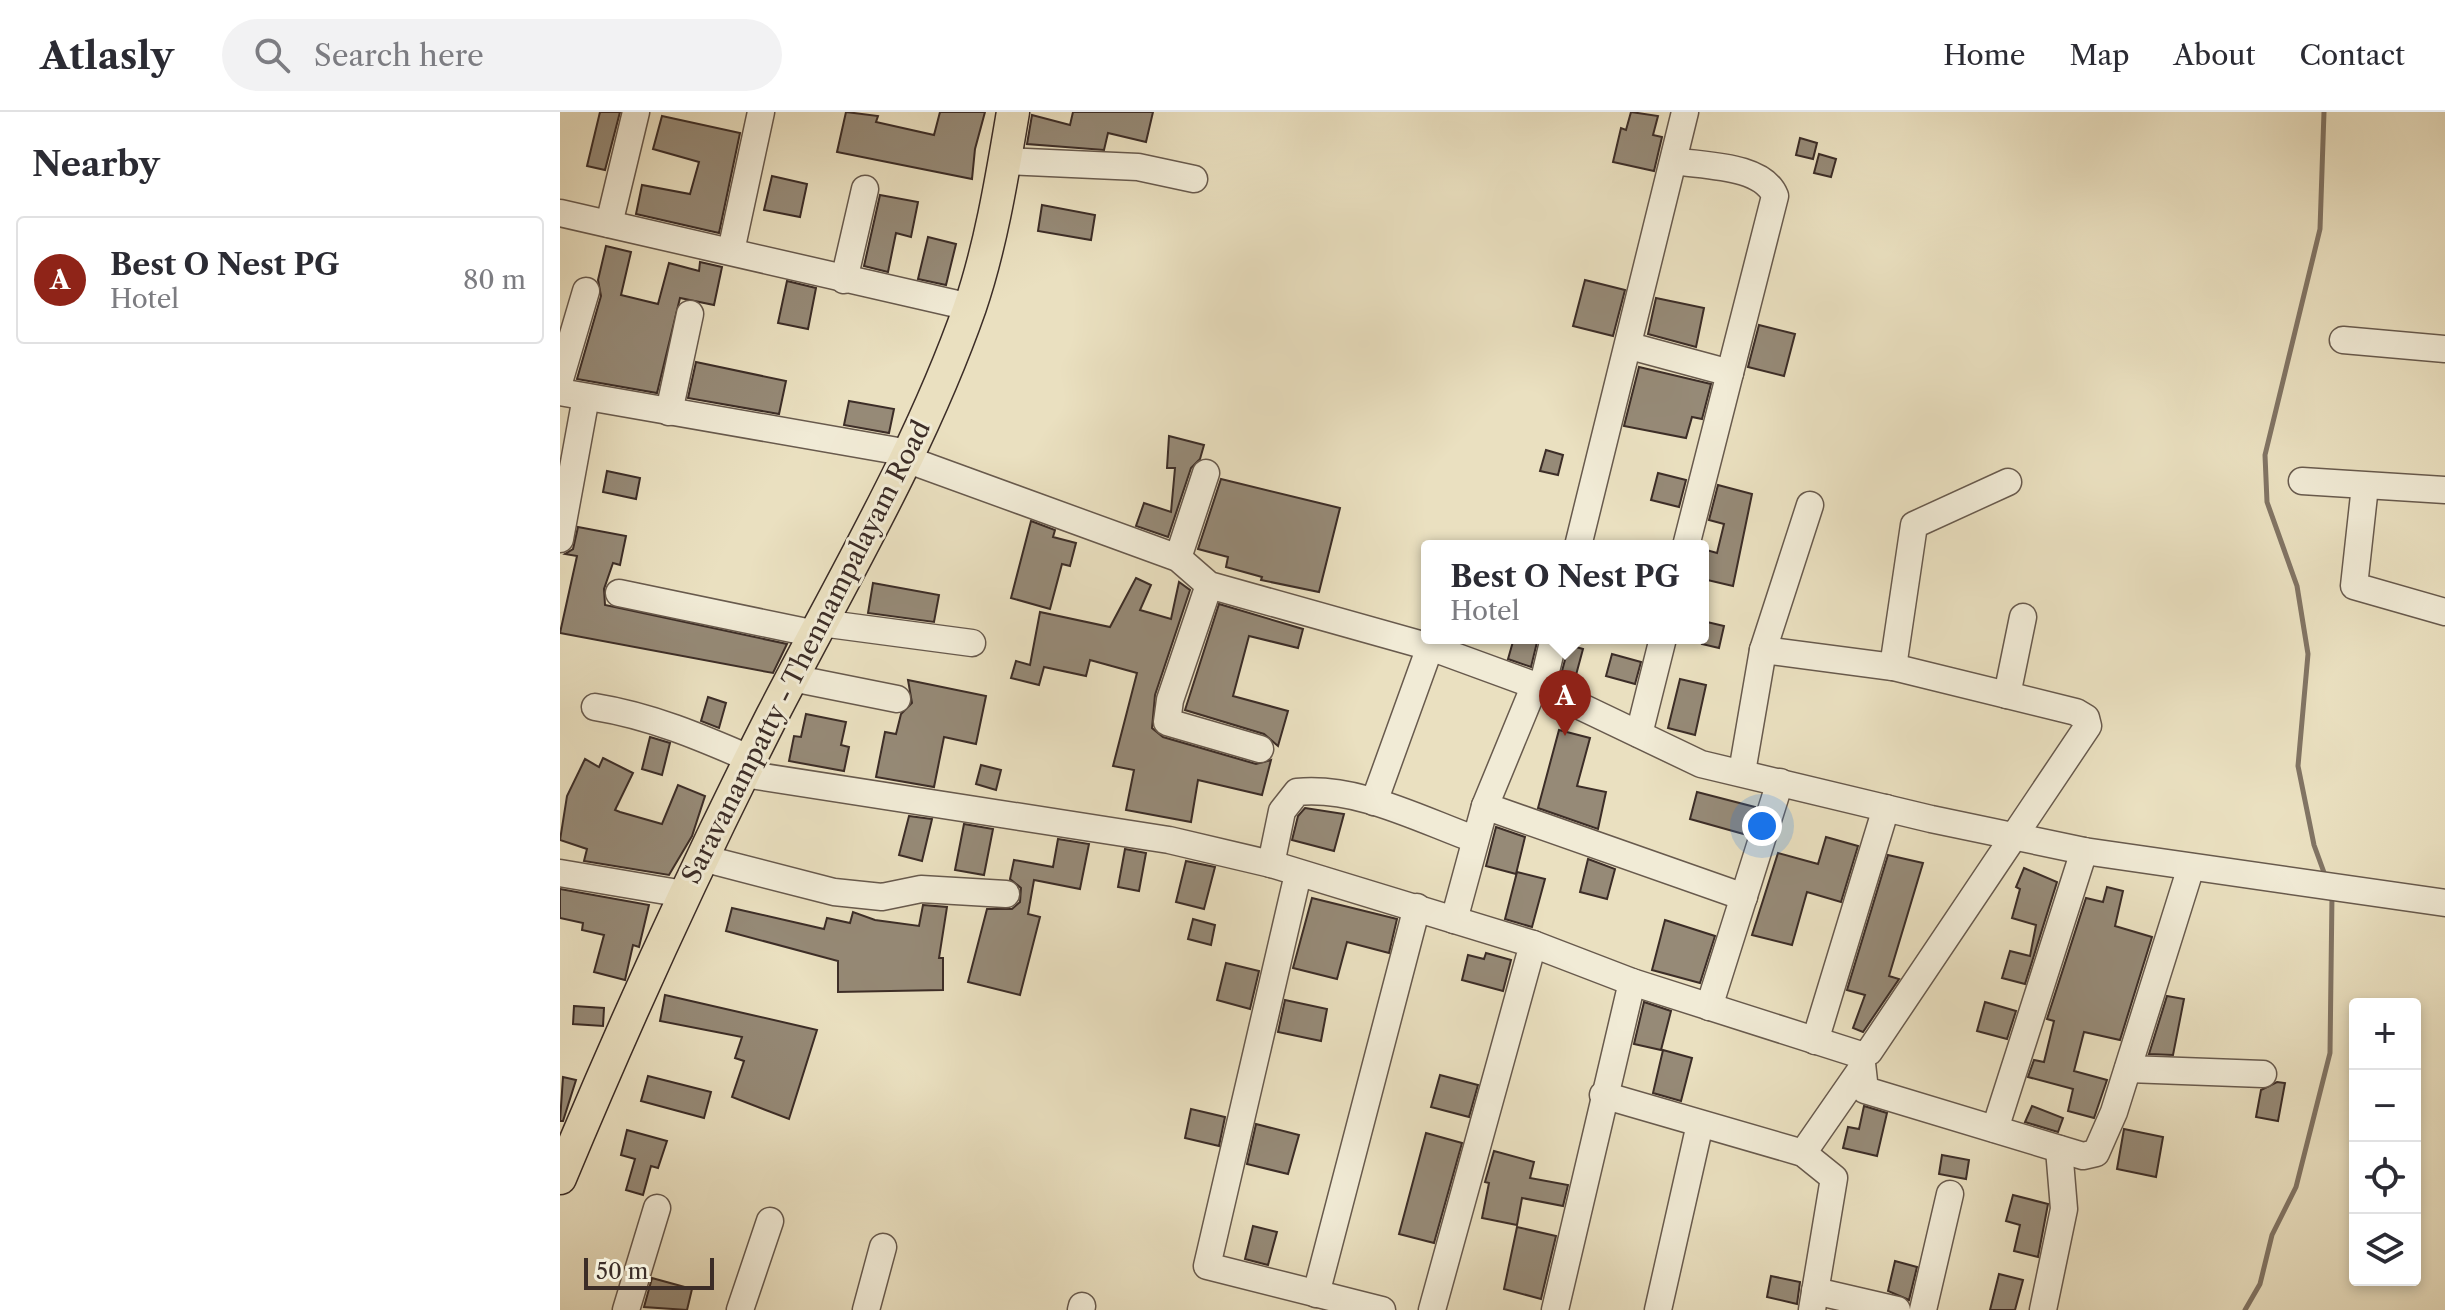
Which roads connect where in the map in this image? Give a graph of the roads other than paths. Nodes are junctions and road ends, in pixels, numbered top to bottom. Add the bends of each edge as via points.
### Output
1 (636, 112) edge
2 (761, 112) edge
3 (1013, 112) edge
4 (1685, 112) edge
5 (1003, 161) junction
6 (1674, 161) junction
7 (1194, 179) dead end
8 (865, 189) dead end
9 (560, 213) edge
10 (609, 224) junction
11 (731, 251) junction
12 (844, 280) junction
13 (586, 291) dead end
14 (970, 307) junction
15 (690, 314) dead end
16 (2343, 340) dead end
17 (1630, 346) junction
18 (2445, 349) edge
19 (1730, 373) junction
20 (560, 379) edge
21 (560, 392) edge
22 (586, 397) junction
23 (669, 412) junction
24 (907, 456) junction
25 (1206, 473) dead end
26 (2302, 481) dead end
27 (2008, 482) dead end
28 (2365, 486) junction
29 (2445, 490) edge
30 (1810, 505) dead end
31 (560, 539) edge
32 (1580, 540) edge
33 (1688, 540) edge
34 (1178, 558) junction
35 (1209, 585) junction
36 (619, 593) dead end
37 (2445, 612) edge
38 (2023, 617) dead end
39 (818, 628) junction
40 (972, 643) dead end
41 (1552, 644) edge
42 (1662, 644) edge
43 (1430, 647) junction
44 (1763, 650) junction
45 (1893, 667) junction
46 (792, 678) junction
47 (1538, 687) junction
48 (2007, 695) junction
49 (897, 699) dead end
50 (595, 707) dead end
51 (1639, 734) junction
52 (1260, 749) dead end
53 (748, 766) junction
54 (1742, 772) junction
55 (1780, 782) junction
56 (1374, 802) junction
57 (1485, 806) junction
58 (1886, 808) junction
59 (2017, 837) junction
60 (1474, 839) junction
61 (2084, 851) junction
62 (702, 858) junction
63 (1271, 864) junction
64 (2191, 867) junction
65 (560, 873) edge
66 (1298, 874) junction
67 (684, 894) junction
68 (1006, 894) dead end
69 (1744, 897) junction
70 (2445, 903) edge
71 (1417, 907) junction
72 (1454, 920) junction
73 (1533, 944) junction
74 (1632, 982) junction
75 (1709, 1007) junction
76 (1815, 1041) junction
77 (1861, 1062) junction
78 (2128, 1069) junction
79 (2263, 1074) dead end
80 (1603, 1095) junction
81 (1700, 1124) junction
82 (1995, 1129) junction
83 (569, 1131) edge
84 (2059, 1149) junction
85 (1803, 1153) junction
86 (560, 1178) edge
87 (1950, 1194) dead end
88 (657, 1208) dead end
89 (770, 1221) dead end
90 (883, 1247) dead end
91 (1316, 1294) junction
92 (1813, 1300) edge
93 (626, 1310) edge
94 (740, 1310) edge
95 (866, 1310) edge
96 (1382, 1310) edge
97 (1432, 1310) edge
98 (1555, 1310) edge
99 (1658, 1310) edge
100 (1897, 1310) edge
101 (1923, 1310) edge
102 (2043, 1310) edge

1 - 10 street
2 - 11 street
3 - 5 main road, Saravanampatty - Thennampalayam Road
4 - 6 street
5 - 7 street via 1138,167
5 - 14 main road, Saravanampatty - Thennampalayam Road
6 - 17 street
6 - 19 street via 1760,177 1775,196
8 - 12 street
9 - 10 street
10 - 11 street
11 - 12 street
12 - 14 street
13 - 20 street
14 - 24 main road, Saravanampatty - Thennampalayam Road
15 - 23 street
16 - 18 street
17 - 19 street
17 - 32 street
19 - 33 street
21 - 22 street
22 - 23 street
22 - 31 street
23 - 24 street
24 - 34 street
24 - 39 main road, Saravanampatty - Thennampalayam Road
25 - 34 street
26 - 28 street
27 - 45 street via 1914,525
28 - 29 street
28 - 37 street via 2354,586
30 - 44 street
34 - 35 street
35 - 43 street
35 - 52 street via 1167,722
36 - 39 street
38 - 48 street
39 - 40 street
39 - 46 main road, Saravanampatty - Thennampalayam Road
41 - 47 street
42 - 51 street
43 - 47 street
43 - 56 street
44 - 45 street
44 - 54 street
45 - 48 street
46 - 49 street
46 - 53 main road, Saravanampatty - Thennampalayam Road
47 - 51 street
47 - 57 street
48 - 59 street via 2076,712 2088,726
50 - 53 street via 674,726
51 - 54 street via 1701,764
53 - 62 main road, Saravanampatty - Thennampalayam Road
53 - 63 street via 1169,840
54 - 55 street
55 - 58 street
55 - 69 street
56 - 60 street
56 - 63 street via 1318,790 1297,792 1282,811
57 - 60 street
57 - 69 street
58 - 59 street
58 - 76 street
59 - 61 street
59 - 77 street
60 - 72 street
61 - 64 street
61 - 82 street
62 - 67 main road, Saravanampatty - Thennampalayam Road
62 - 68 street via 834,892 882,897 921,889
63 - 66 street
64 - 70 street
64 - 78 street
65 - 67 street
66 - 71 street
66 - 91 street via 1207,1266
67 - 83 main road, Saravanampatty - Thennampalayam Road
69 - 75 street
71 - 72 street
71 - 91 street
72 - 73 street
73 - 74 street
73 - 97 street
74 - 75 street
74 - 80 street
75 - 76 street
76 - 77 street
77 - 82 street via 1865,1090
77 - 85 street
78 - 79 street
78 - 84 street via 2096,1153 2083,1156
80 - 81 street
80 - 98 street
81 - 85 street
81 - 99 street
82 - 84 street
83 - 86 main road, Saravanampatty - Thennampalayam Road
84 - 102 street via 2064,1209
85 - 92 street via 1834,1178
87 - 101 street
88 - 93 street
89 - 94 street
90 - 95 street
91 - 96 street
92 - 100 street

